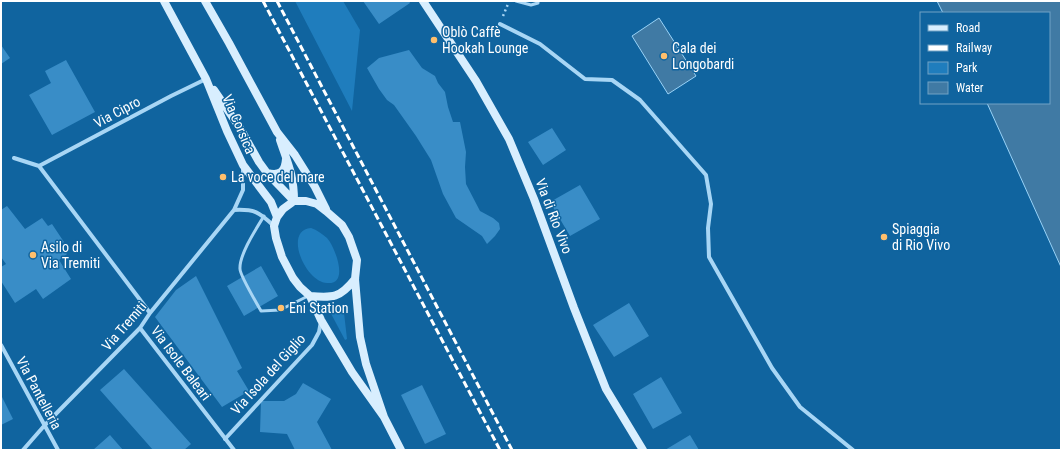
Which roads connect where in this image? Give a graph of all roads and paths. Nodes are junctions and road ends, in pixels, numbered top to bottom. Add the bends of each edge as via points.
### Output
1 (164, 1) edge
2 (205, 1) edge
3 (423, 1) edge
4 (509, 1) edge
5 (516, 1) edge
6 (538, 1) edge
7 (500, 24) joint
8 (206, 79) junction
9 (277, 132) junction
10 (14, 158) dead end
11 (286, 159) junction
12 (243, 165) junction
13 (39, 166) junction
14 (267, 173) junction
15 (294, 201) junction
16 (234, 210) junction
17 (326, 210) junction
18 (264, 216) junction
19 (277, 217) junction
20 (274, 226) junction
21 (355, 279) junction
22 (310, 296) junction
23 (150, 313) junction
24 (321, 320) junction
25 (140, 328) junction
26 (1, 346) edge
27 (384, 417) junction
28 (44, 426) junction
29 (225, 439) junction
30 (23, 450) edge
31 (58, 450) edge
32 (234, 450) edge
33 (401, 450) edge
34 (643, 450) edge
35 (854, 450) edge

1 - 8 main road, Via Corsica
2 - 9 main road
3 - 34 main road, Via di Rio Vivo via 476,80 509,139 606,389
4 - 7 path
5 - 6 lane via 531,5
7 - 35 street via 540,44 585,79 612,80 640,100 706,175 711,204 708,228 709,257 772,368 800,407
8 - 12 main road, Via Corsica via 226,131
8 - 13 street, Via Cipro
8 - 14 main road, Via Corsica
9 - 11 main road
9 - 17 main road via 295,155
10 - 13 street
11 - 14 main road via 286,166 281,172 274,175
11 - 15 main road via 294,184
12 - 16 street, Via Tremiti via 243,190
12 - 19 main road, Via Corsica via 271,202
13 - 23 street, Via Isole Baleari
14 - 15 main road, Via Corsica
15 - 17 main road via 317,204
15 - 19 main road via 282,209
16 - 18 street via 250,210
16 - 23 street, Via Tremiti
17 - 21 main road via 342,225 349,237 357,260
18 - 20 street
18 - 22 lane via 249,241 240,270 261,311 280,310
19 - 20 main road
20 - 22 main road via 282,257 293,278
21 - 22 main road via 338,295
21 - 27 main road via 360,337 366,364
22 - 24 main road
23 - 25 street, Via Tremiti
24 - 27 main road via 352,372
24 - 29 street, Via Isola del Giglio via 319,332 312,345
25 - 28 street, Via Tremiti
25 - 29 street, Via Isole Baleari
26 - 28 street, Via Pantelleria
27 - 33 main road
28 - 30 street, Via Tremiti
28 - 31 street, Via Pantelleria
29 - 32 street, Via Isole Baleari

